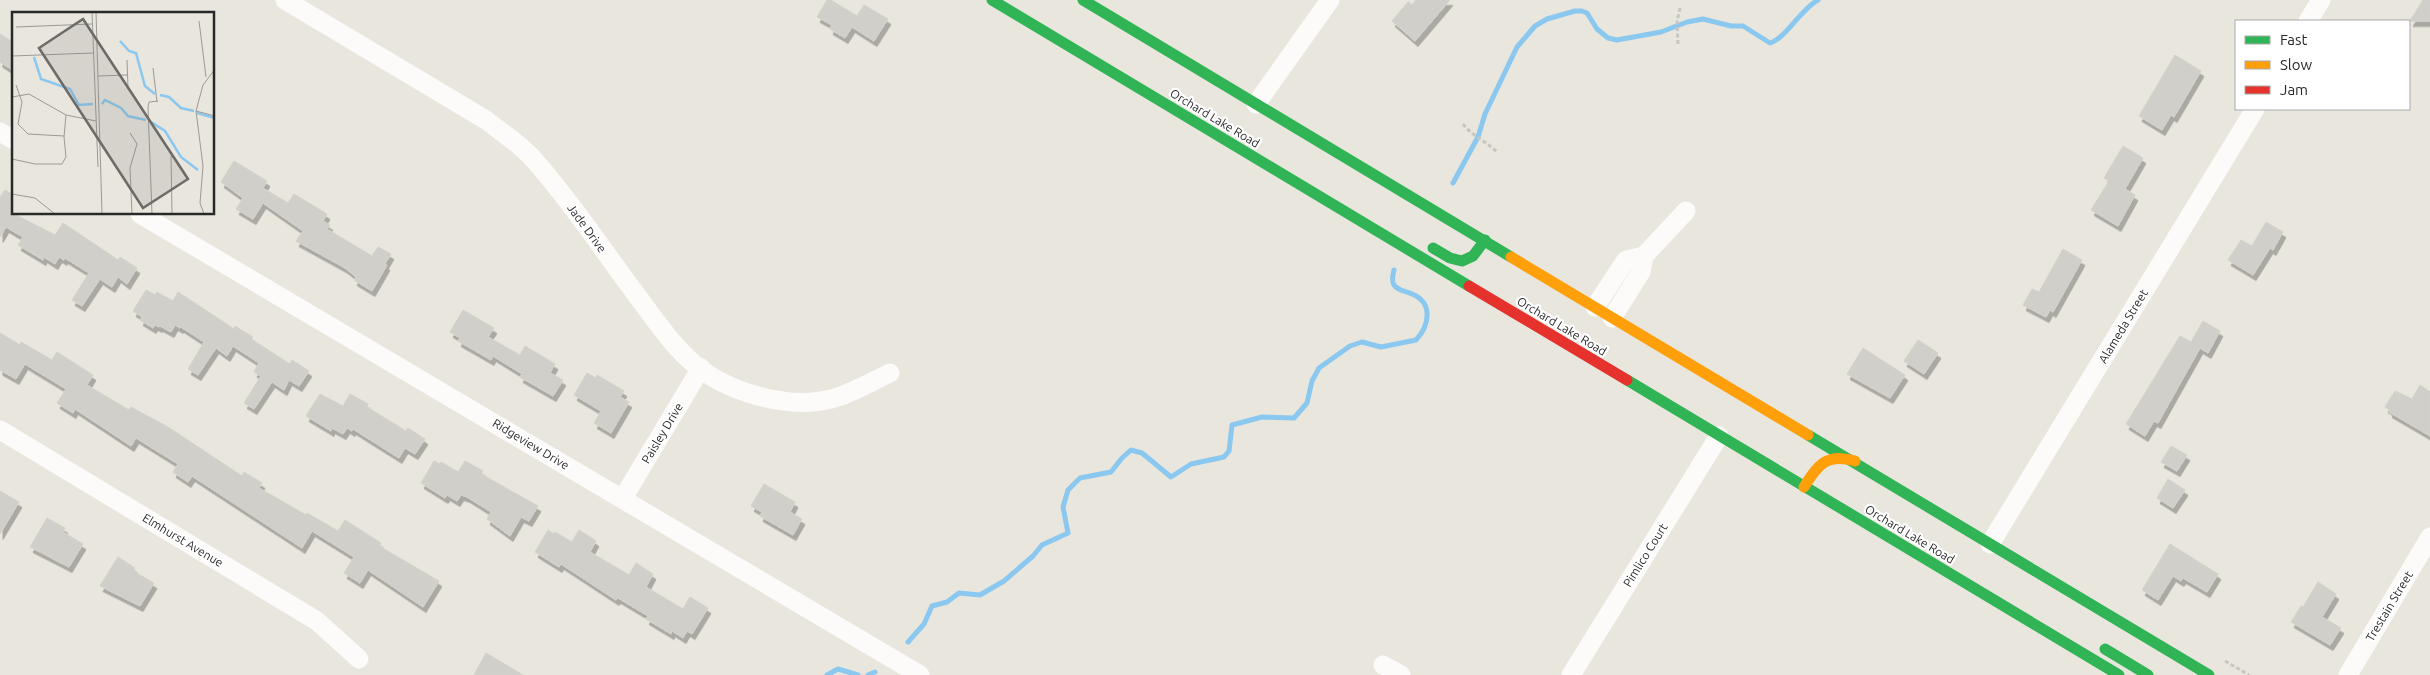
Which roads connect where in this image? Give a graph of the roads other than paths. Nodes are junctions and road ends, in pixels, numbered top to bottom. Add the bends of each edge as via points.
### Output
1 (285, 0) edge
2 (992, 0) edge
3 (1019, 0) edge
4 (1083, 0) edge
5 (1330, 0) edge
6 (2321, 0) edge
7 (1012, 12) junction
8 (2309, 20) edge
9 (1256, 104) junction
10 (2254, 110) edge
11 (0, 132) edge
12 (12, 139) edge
13 (1318, 196) junction
14 (1344, 198) dead end
15 (1686, 211) dead end
16 (142, 215) edge
17 (1485, 240) junction
18 (1426, 244) dead end
19 (1644, 256) junction
20 (1595, 307) junction
21 (1612, 318) junction
22 (701, 368) junction
23 (890, 373) dead end
24 (0, 430) edge
25 (1719, 436) junction
26 (1855, 462) junction
27 (1804, 487) junction
28 (623, 498) junction
29 (2430, 538) edge
30 (1990, 544) junction
31 (2008, 609) junction
32 (2050, 620) dead end
33 (2097, 644) dead end
34 (359, 659) dead end
35 (1383, 664) dead end
36 (920, 675) edge
37 (1401, 675) edge
38 (1571, 675) edge
39 (2119, 675) edge
40 (2148, 675) edge
41 (2209, 675) edge
42 (2348, 675) edge

1 - 22 street, Jade Drive via 486,120 515,142 560,190 665,332
2 - 7 main road, Orchard Lake Road
3 - 7 main road
4 - 9 main road
5 - 9 street
6 - 8 street
7 - 13 main road, Orchard Lake Road
9 - 17 main road
10 - 30 street, Alameda Street
11 - 12 street
13 - 14 main road
13 - 25 main road, Orchard Lake Road
15 - 19 street
16 - 28 street, Ridgeview Drive
17 - 18 main road via 1475,256 1465,262 1456,261
17 - 20 main road
19 - 20 street via 1626,260
19 - 21 street via 1641,272
20 - 21 main road
21 - 26 main road
22 - 23 street, Jade Drive via 720,381 763,399 805,403 832,399
22 - 28 street, Paisley Drive
24 - 34 street, Elmhurst Avenue via 317,621
25 - 27 main road, Orchard Lake Road
25 - 38 street, Pimlico Court
26 - 27 main road via 1845,458 1824,462 1815,468
26 - 30 main road
27 - 31 main road, Orchard Lake Road
28 - 36 street, Ridgeview Drive
29 - 42 street, Trestain Street
30 - 41 main road
31 - 32 main road
31 - 39 main road, Orchard Lake Road
33 - 40 main road
35 - 37 street

